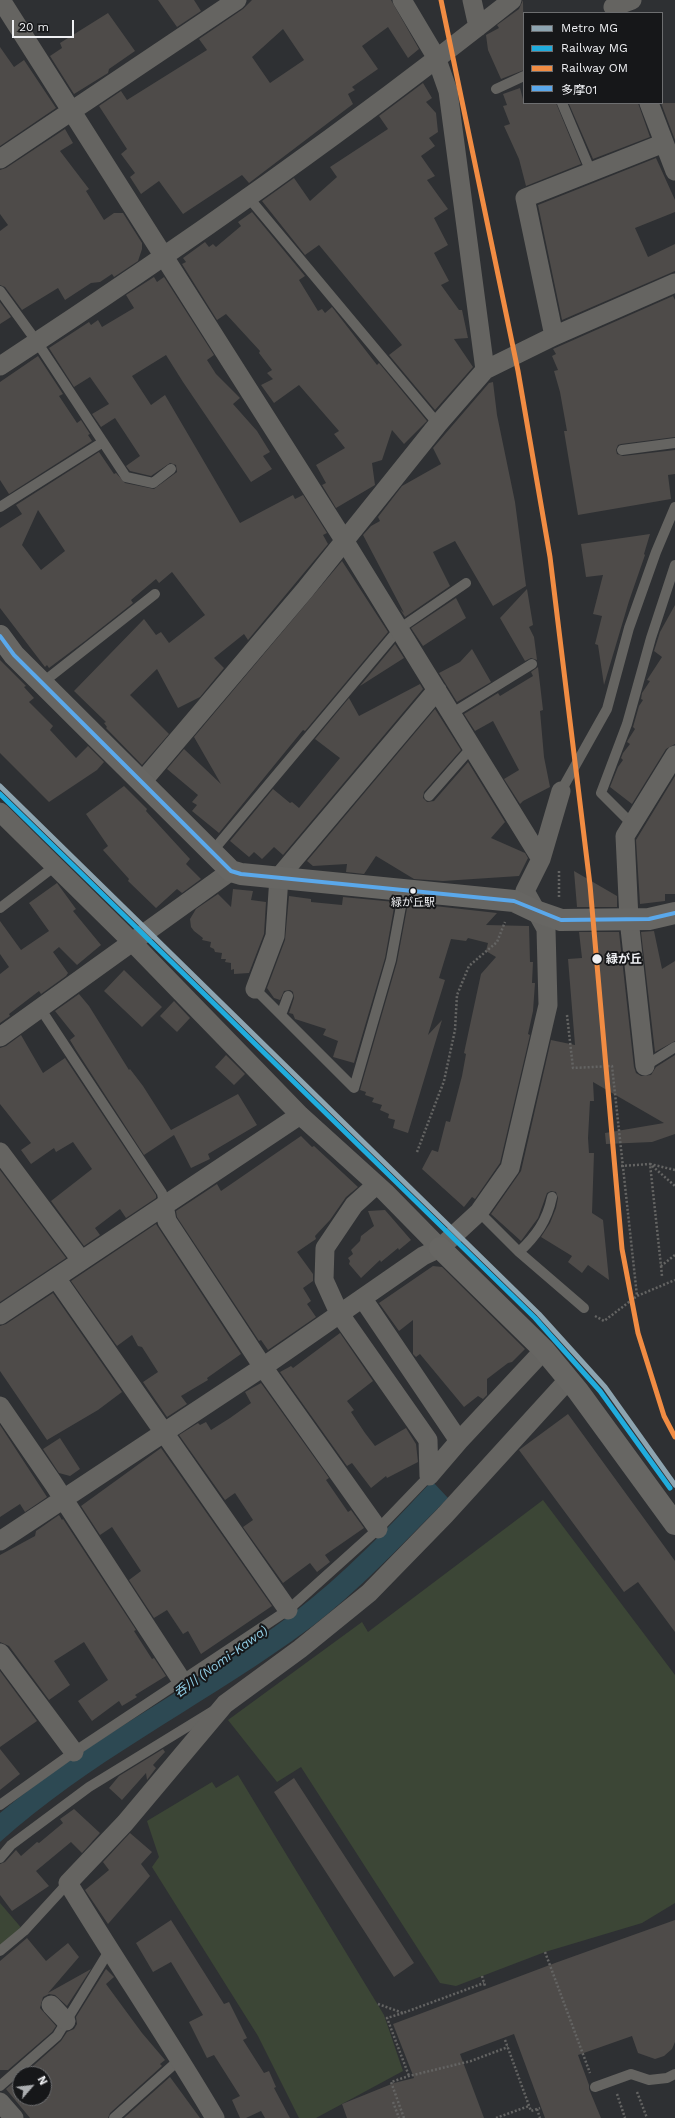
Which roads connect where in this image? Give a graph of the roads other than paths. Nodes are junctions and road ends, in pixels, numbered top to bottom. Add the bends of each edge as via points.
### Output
1 (1, 0) edge
2 (237, 0) edge
3 (402, 0) edge
4 (472, 0) edge
5 (512, 0) edge
6 (632, 0) edge
7 (613, 7) edge
8 (478, 27) junction
9 (436, 57) junction
10 (523, 76) edge
11 (496, 89) dead end
12 (562, 104) edge
13 (649, 104) edge
14 (71, 111) junction
15 (664, 143) junction
16 (0, 159) edge
17 (675, 171) edge
18 (591, 172) junction
19 (249, 198) junction
20 (165, 257) junction
21 (675, 283) edge
22 (0, 291) edge
23 (554, 336) junction
24 (37, 342) junction
25 (0, 366) edge
26 (484, 370) junction
27 (438, 424) junction
28 (103, 442) junction
29 (675, 443) edge
30 (622, 450) dead end
31 (171, 470) dead end
32 (0, 507) edge
33 (675, 507) edge
34 (344, 540) junction
35 (675, 565) edge
36 (466, 583) dead end
37 (155, 594) dead end
38 (399, 629) junction
39 (0, 636) edge
40 (532, 664) dead end
41 (42, 684) junction
42 (437, 690) junction
43 (451, 714) junction
44 (472, 747) junction
45 (675, 755) edge
46 (141, 783) junction
47 (561, 791) joint
48 (429, 796) dead end
49 (0, 812) edge
50 (632, 824) junction
51 (211, 853) junction
52 (541, 859) junction
53 (55, 866) junction
54 (231, 871) junction
55 (279, 877) junction
56 (404, 890) junction
57 (523, 905) junction
58 (0, 908) edge
59 (675, 913) edge
60 (629, 920) junction
61 (132, 942) junction
62 (255, 990) joint
63 (288, 996) dead end
64 (40, 1008) junction
65 (281, 1015) junction
66 (0, 1037) edge
67 (675, 1047) edge
68 (645, 1066) joint
69 (300, 1115) junction
70 (0, 1152) edge
71 (376, 1185) junction
72 (552, 1197) dead end
73 (164, 1205) junction
74 (479, 1212) junction
75 (440, 1248) junction
76 (519, 1252) junction
77 (81, 1260) junction
78 (56, 1278) junction
79 (363, 1299) junction
80 (584, 1308) road end
81 (339, 1314) junction
82 (0, 1315) edge
83 (544, 1350) junction
84 (263, 1367) junction
85 (568, 1380) junction
86 (0, 1406) edge
87 (164, 1433) junction
88 (459, 1441) junction
89 (429, 1476) junction
90 (64, 1499) junction
91 (675, 1524) edge
92 (378, 1529) junction
93 (0, 1541) edge
94 (288, 1610) junction
95 (0, 1653) edge
96 (182, 1681) junction
97 (225, 1704) junction
98 (74, 1752) junction
99 (0, 1805) edge
100 (0, 1858) edge
101 (68, 1882) junction
102 (0, 1951) edge
103 (109, 1951) junction
104 (51, 2006) dead end
105 (66, 2021) junction
106 (180, 2059) junction
107 (675, 2074) edge
108 (0, 2086) edge
109 (595, 2087) road end
110 (0, 2102) edge
111 (14, 2118) edge
112 (114, 2118) edge
113 (215, 2118) edge

1 - 14 street
2 - 14 street
3 - 9 street
4 - 8 street
5 - 8 street
6 - 7 street
8 - 9 street
9 - 19 street
9 - 26 street via 448,91
10 - 11 lane
12 - 18 lane
13 - 15 street
14 - 16 street
14 - 20 street
15 - 17 street
15 - 18 street
18 - 23 street via 525,198
19 - 20 street
19 - 27 lane
20 - 24 street
20 - 34 street
21 - 23 street
22 - 24 lane
23 - 26 street
24 - 25 street
24 - 28 lane
26 - 27 street
27 - 34 street
28 - 31 lane via 126,477 153,483
28 - 32 lane
29 - 30 lane
33 - 47 lane via 629,628 607,709
34 - 38 street
34 - 46 street via 305,590
35 - 50 lane via 627,724 601,793
36 - 38 lane
37 - 41 lane
38 - 42 street
38 - 51 lane
39 - 41 street
40 - 43 lane
41 - 46 street
42 - 43 street
42 - 55 street
43 - 44 street
44 - 48 lane
44 - 52 street
45 - 50 street
46 - 51 street
47 - 52 street
49 - 53 street
50 - 60 street via 626,836
51 - 54 street
52 - 57 street via 525,891
53 - 58 lane
53 - 61 street
54 - 55 street
54 - 61 street
55 - 56 street
55 - 62 street via 275,936
56 - 57 street
56 - 65 lane via 391,960 354,1088
57 - 60 street via 562,920
57 - 74 street via 546,929 548,1005 510,1168
59 - 60 street via 649,919
60 - 68 street
61 - 64 street
61 - 69 street
62 - 65 lane
63 - 65 lane
64 - 66 street
64 - 73 lane via 162,1193
67 - 68 lane
69 - 71 street
69 - 73 street
70 - 77 street
71 - 75 street
71 - 81 street via 354,1205 325,1248 324,1280
72 - 76 lane via 544,1222
73 - 77 street
73 - 84 street via 167,1221
74 - 75 street
74 - 76 lane
75 - 79 street via 423,1256
75 - 83 street
76 - 80 lane
77 - 78 street
78 - 82 street
78 - 87 street
79 - 81 street
79 - 88 street
81 - 84 street
81 - 89 street via 428,1440
83 - 85 street
83 - 88 street
84 - 87 street
84 - 92 street
85 - 91 street
85 - 97 street via 416,1546 369,1593 300,1649
86 - 90 street
87 - 90 street
87 - 94 street
88 - 89 street
89 - 92 lane
90 - 93 street
90 - 96 street
92 - 94 lane
94 - 96 lane
95 - 98 street
96 - 98 lane
97 - 100 lane via 89,1787 11,1845
97 - 101 street via 126,1823
98 - 99 lane
101 - 102 lane via 24,1931
101 - 103 street
103 - 105 lane
103 - 106 street
104 - 105 street
105 - 108 lane via 58,2036
106 - 112 lane
106 - 113 street
107 - 109 lane via 667,2078 649,2080 631,2074
110 - 111 street

